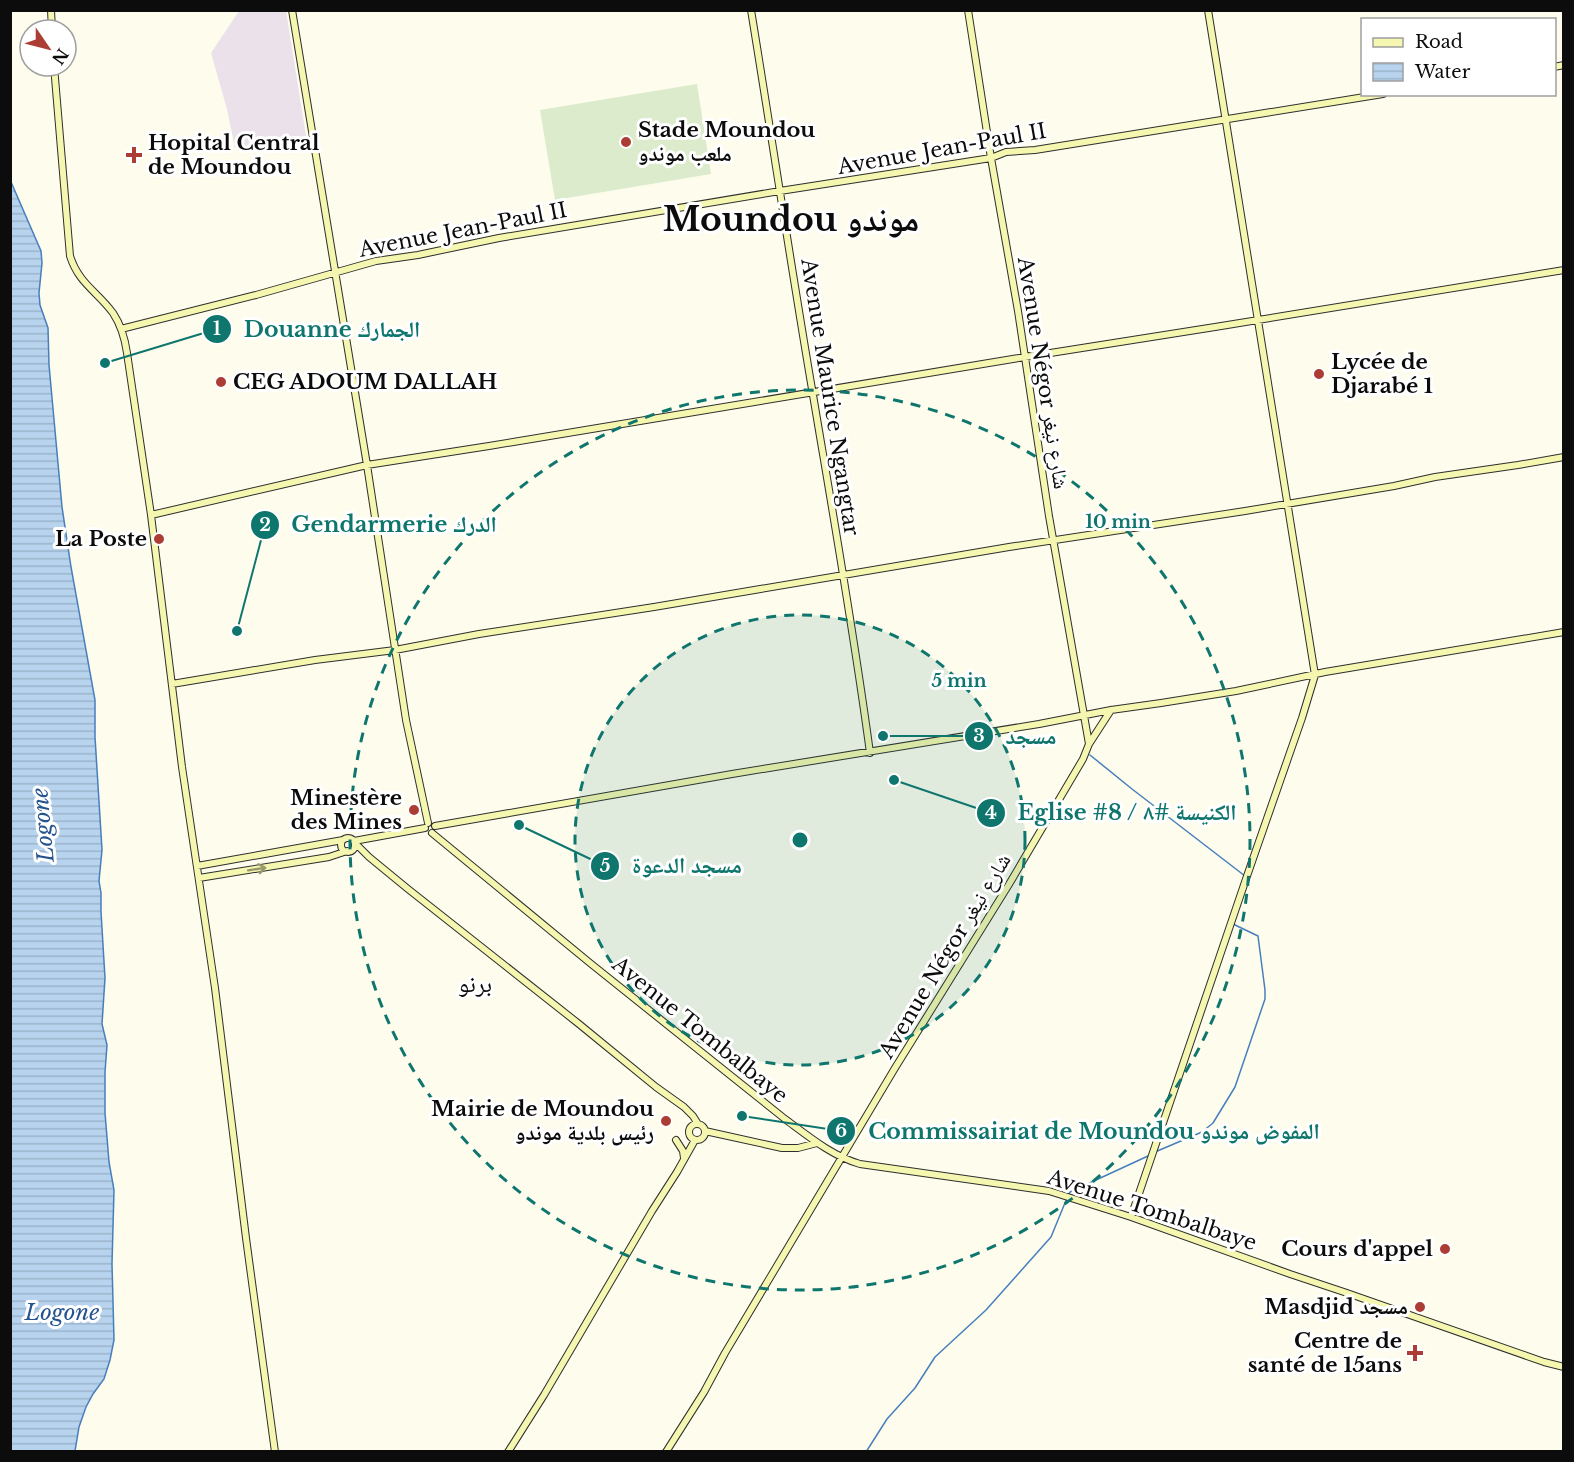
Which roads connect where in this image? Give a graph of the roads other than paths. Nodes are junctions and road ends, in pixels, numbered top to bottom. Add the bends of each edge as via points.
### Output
1 (292, 10) edge
2 (751, 10) edge
3 (968, 10) edge
4 (1208, 10) edge
5 (55, 78) edge
6 (1371, 96) edge
7 (1226, 120) junction
8 (991, 158) junction
9 (780, 191) junction
10 (1563, 270) edge
11 (335, 272) junction
12 (1258, 320) junction
13 (122, 328) junction
14 (1025, 357) junction
15 (812, 393) junction
16 (1563, 457) edge
17 (367, 465) junction
18 (1287, 503) junction
19 (151, 515) junction
20 (1053, 540) junction
21 (843, 575) junction
22 (1563, 632) edge
23 (395, 650) junction
24 (1315, 675) junction
25 (172, 684) junction
26 (1111, 710) junction
27 (1083, 716) junction
28 (1089, 744) junction
29 (870, 753) junction
30 (430, 828) junction
31 (343, 840) junction
32 (354, 842) junction
33 (349, 851) junction
34 (369, 857) junction
35 (197, 866) junction
36 (199, 878) junction
37 (698, 1124) junction
38 (705, 1131) junction
39 (676, 1140) dead end
40 (695, 1140) junction
41 (817, 1143) junction
42 (843, 1158) junction
43 (684, 1159) junction
44 (1131, 1217) junction
45 (1563, 1367) edge
46 (275, 1452) edge
47 (508, 1452) edge
48 (666, 1452) edge

1 - 11 street
2 - 9 street, Avenue Maurice Ngangtar
3 - 8 street, Avenue Négor شارع نيغر
4 - 7 street
5 - 13 street via 70,256 78,274
6 - 7 street, Avenue Jean-Paul II
7 - 8 street, Avenue Jean-Paul II via 1006,152
7 - 12 street
8 - 9 street, Avenue Jean-Paul II
8 - 14 street, Avenue Négor شارع نيغر
9 - 11 street, Avenue Jean-Paul II via 486,240
9 - 15 street, Avenue Maurice Ngangtar
10 - 12 street
11 - 13 street, Avenue Jean-Paul II
11 - 17 street
12 - 14 street
12 - 18 street
13 - 19 street
14 - 15 street
14 - 20 street, Avenue Négor شارع نيغر
15 - 17 street
15 - 21 street, Avenue Maurice Ngangtar
16 - 18 street
17 - 19 street
17 - 23 street
18 - 20 street
18 - 24 street
19 - 25 street
20 - 21 street
20 - 27 street, Avenue Négor شارع نيغر
21 - 23 street
21 - 29 street, Avenue Maurice Ngangtar
22 - 24 street
23 - 25 street
23 - 30 street via 411,747
24 - 26 street
24 - 44 street
25 - 35 street
26 - 27 street
26 - 28 street
27 - 28 street, Avenue Négor شارع نيغر
27 - 29 street
28 - 42 street, Avenue Négor شارع نيغر
29 - 30 street
30 - 32 street
30 - 41 street, Avenue Tombalbaye via 590,963
31 - 32 street
31 - 33 street via 343,848
31 - 35 street
32 - 33 street
32 - 34 street
33 - 34 street
36 -> 33 street
34 - 37 street via 684,1107
35 - 36 street
36 - 46 street
37 - 38 street
37 - 40 street via 689,1132
38 - 40 street via 702,1139
38 - 41 street via 782,1149
39 - 43 street
40 - 43 street
41 - 42 street, Avenue Tombalbaye
42 - 44 street, Avenue Tombalbaye via 860,1164 1034,1188
42 - 48 street, Avenue Négor شارع نيغر
43 - 47 street
44 - 45 street, Avenue Tombalbaye

